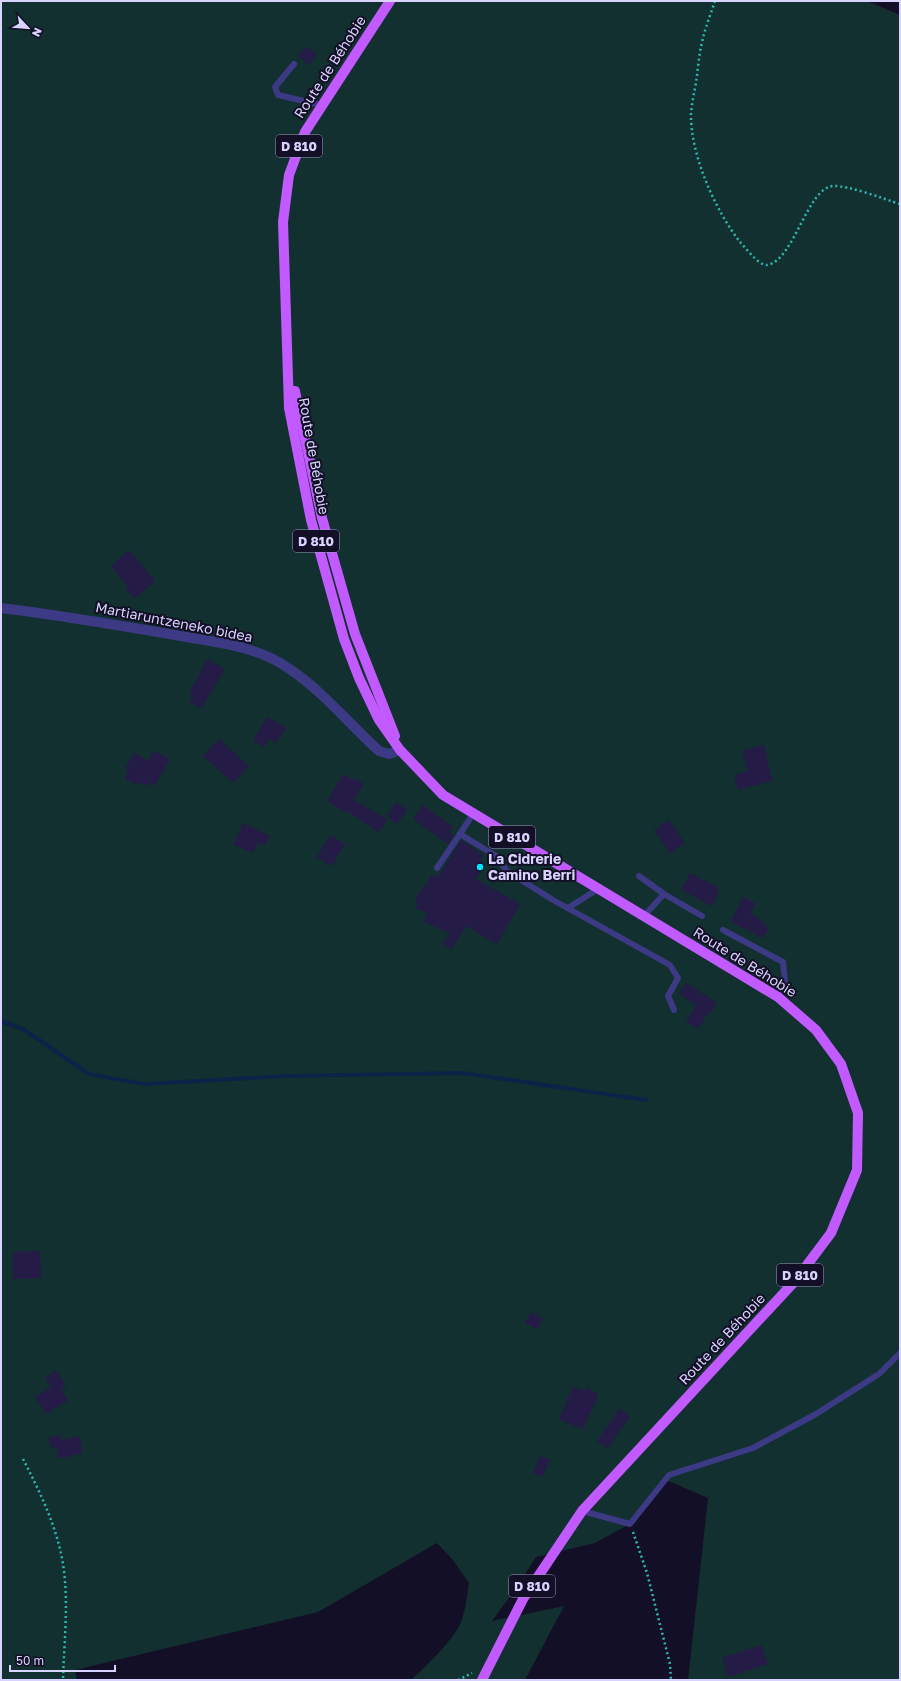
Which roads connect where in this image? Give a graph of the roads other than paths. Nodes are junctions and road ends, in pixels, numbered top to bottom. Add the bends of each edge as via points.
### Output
1 (390, 1) edge
2 (294, 64) dead end
3 (321, 105) junction
4 (1, 608) edge
5 (400, 750) junction
6 (473, 814) junction
7 (460, 834) junction
8 (437, 868) dead end
9 (639, 876) dead end
10 (598, 889) junction
11 (664, 894) junction
12 (568, 908) junction
13 (644, 916) junction
14 (702, 916) dead end
15 (723, 930) dead end
16 (778, 997) junction
17 (674, 1010) dead end
18 (900, 1353) edge
19 (582, 1511) junction
20 (482, 1680) edge

1 - 3 main road, Route de Béhobie / D 810
2 - 3 lane via 275,86 278,94
3 - 5 main road, Route de Béhobie / D 810 via 305,132 289,175 283,222 285,316 296,404 322,518 355,634
4 - 5 street, Martiaruntzeneko bidea via 89,619 261,653 287,667 312,686 379,752 389,754
5 - 6 main road, Route de Béhobie / D 810 via 443,795
6 - 7 lane
6 - 10 main road, Route de Béhobie / D 810
7 - 8 lane
7 - 12 lane via 496,856 507,871
9 - 11 lane
10 - 12 lane
10 - 13 main road, Route de Béhobie / D 810
11 - 13 lane
11 - 14 lane
12 - 17 lane via 670,965 678,978 668,996
13 - 16 main road, Route de Béhobie / D 810
15 - 16 lane via 783,962 785,980
16 - 19 main road, Route de Béhobie / D 810 via 816,1030 840,1064 858,1113 857,1170 831,1233 795,1281
18 - 19 lane via 879,1374 816,1414 753,1448 669,1475 630,1524
19 - 20 main road, Route de Béhobie / D 810 via 523,1599

